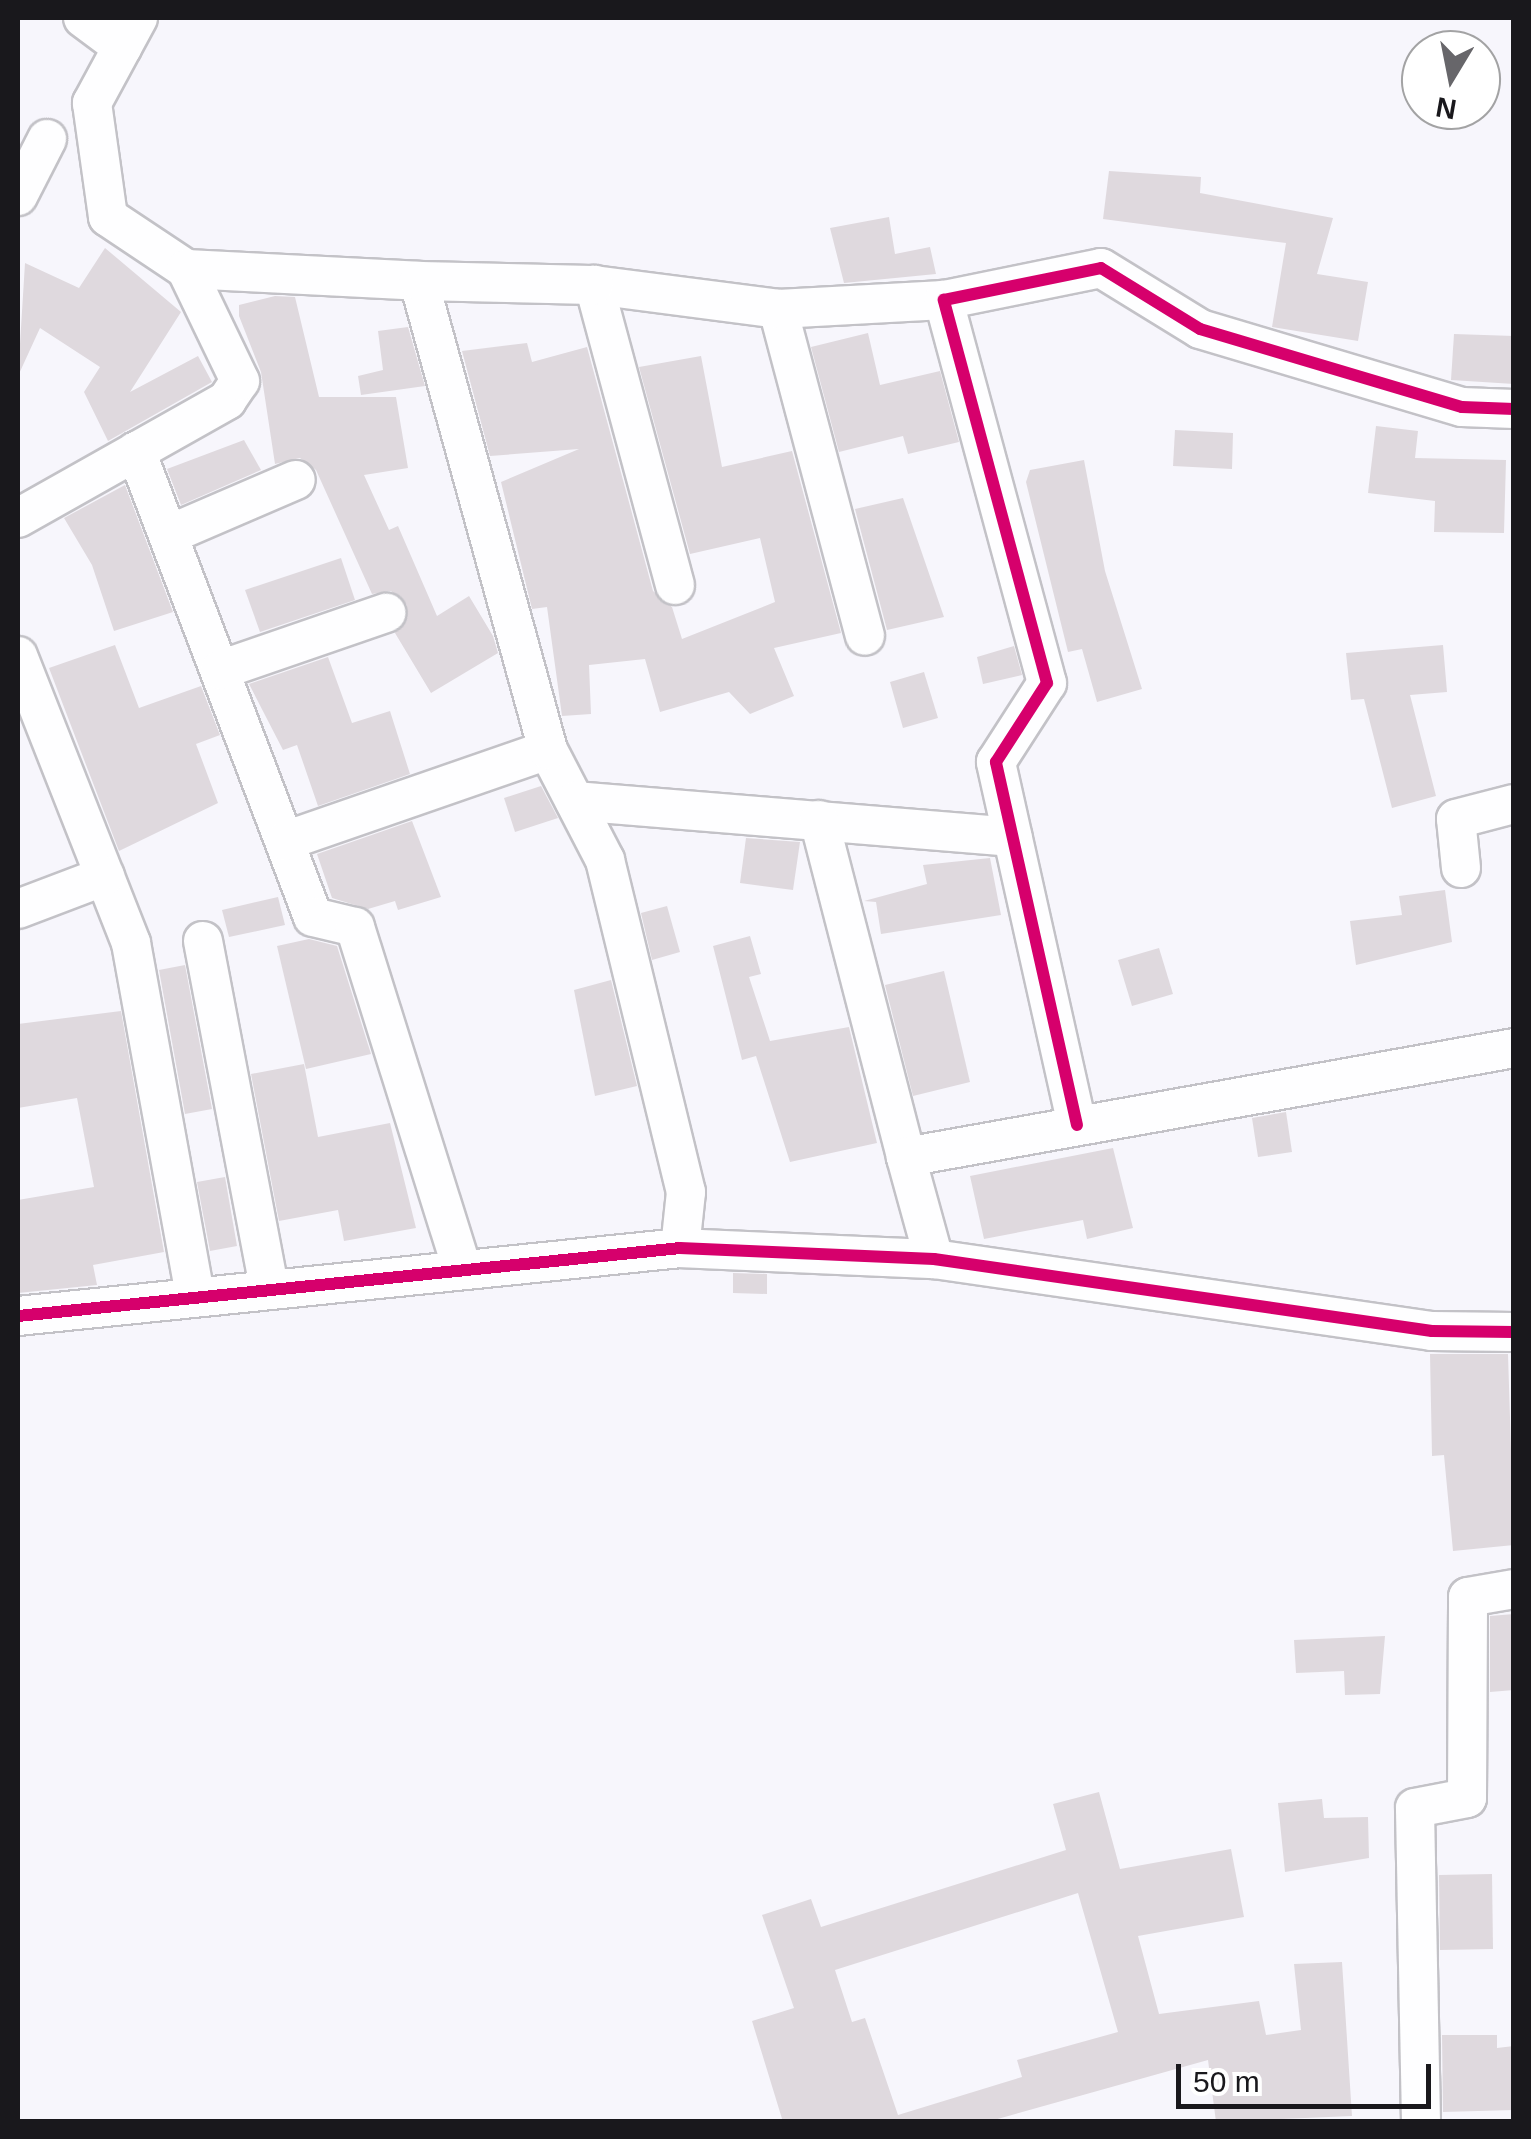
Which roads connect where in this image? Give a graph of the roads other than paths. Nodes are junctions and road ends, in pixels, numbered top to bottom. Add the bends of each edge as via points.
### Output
1 (83, 18) edge
2 (130, 32) edge
3 (46, 138) dead end
4 (18, 196) edge
5 (186, 269) junction
6 (419, 281) junction
7 (594, 285) junction
8 (944, 300) junction
9 (778, 309) junction
10 (1514, 409) edge
11 (136, 451) junction
12 (296, 480) dead end
13 (18, 518) edge
14 (168, 534) junction
15 (674, 584) dead end
16 (386, 613) dead end
17 (865, 636) dead end
18 (18, 656) edge
19 (220, 670) junction
20 (548, 750) junction
21 (575, 801) junction
22 (1514, 804) edge
23 (820, 820) junction
24 (1013, 837) junction
25 (285, 841) junction
26 (1461, 868) dead end
27 (104, 876) junction
28 (18, 910) edge
29 (203, 940) dead end
30 (1514, 1048) edge
31 (1078, 1125) junction
32 (906, 1156) junction
33 (680, 1248) junction
34 (934, 1259) junction
35 (462, 1268) junction
36 (269, 1288) junction
37 (195, 1296) junction
38 (18, 1316) edge
39 (1514, 1332) edge
40 (1514, 1589) edge
41 (1421, 2122) edge

1 - 2 street
2 - 5 street via 92,103 108,217
3 - 4 street
5 - 6 street
5 - 11 street via 240,381 227,400
6 - 7 street
6 - 20 street
7 - 9 street
7 - 15 street
8 - 9 street
8 - 10 street via 1101,268 1200,329 1462,407
8 - 24 street via 1047,684 996,762
9 - 17 street
11 - 13 street
11 - 14 street
12 - 14 street
14 - 19 street
16 - 19 street
18 - 27 street
19 - 25 street
20 - 21 street
20 - 25 street
21 - 23 street
21 - 33 street via 605,860 686,1192
22 - 26 street via 1456,819
23 - 24 street
23 - 32 street
24 - 31 street
25 - 35 street via 313,917 355,928
27 - 28 street
27 - 37 street via 131,943
29 - 36 street
30 - 31 street
31 - 32 street
32 - 34 street
33 - 34 street
33 - 35 street
34 - 39 street via 1432,1331
35 - 36 street
36 - 37 street
37 - 38 street
40 - 41 street via 1468,1597 1467,1798 1416,1808

